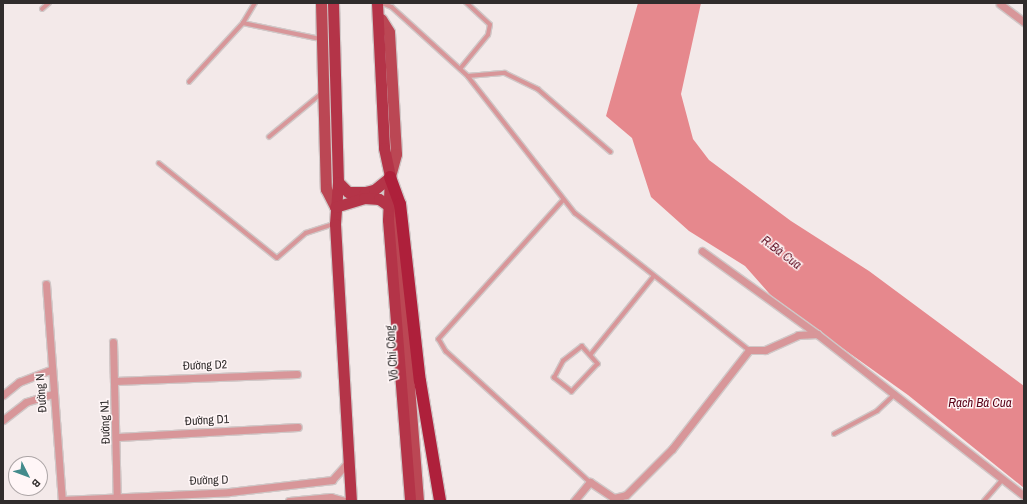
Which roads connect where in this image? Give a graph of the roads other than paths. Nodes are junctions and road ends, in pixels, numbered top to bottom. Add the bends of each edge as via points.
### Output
1 (48, 3) edge
2 (255, 3) edge
3 (321, 3) edge
4 (333, 3) edge
5 (377, 3) edge
6 (382, 3) edge
7 (466, 3) edge
8 (1000, 4) edge
9 (42, 9) dead end
10 (242, 22) junction
11 (1024, 22) edge
12 (322, 39) junction
13 (334, 41) junction
14 (460, 69) junction
15 (468, 76) junction
16 (189, 82) dead end
17 (335, 93) junction
18 (322, 94) junction
19 (269, 137) dead end
20 (611, 152) dead end
21 (159, 163) dead end
22 (390, 177) junction
23 (338, 182) junction
24 (563, 201) junction
25 (389, 206) junction
26 (335, 207) junction
27 (335, 224) junction
28 (702, 251) dead end
29 (654, 276) junction
30 (46, 284) dead end
31 (817, 334) junction
32 (113, 342) dead end
33 (750, 350) junction
34 (591, 354) junction
35 (51, 370) junction
36 (297, 374) dead end
37 (115, 381) junction
38 (896, 393) junction
39 (52, 394) junction
40 (3, 395) edge
41 (3, 420) edge
42 (298, 427) dead end
43 (834, 434) dead end
44 (118, 437) junction
45 (348, 462) junction
46 (1003, 479) junction
47 (590, 482) junction
48 (229, 492) junction
49 (176, 493) junction
50 (1024, 496) edge
51 (62, 500) edge
52 (117, 500) edge
53 (177, 501) edge
54 (230, 501) edge
55 (289, 501) edge
56 (345, 501) edge
57 (351, 501) edge
58 (410, 501) edge
59 (418, 501) edge
60 (440, 501) edge
61 (574, 501) edge
62 (984, 501) edge

1 - 9 lane
2 - 10 lane
3 - 12 main road
4 - 13 highway
5 - 22 highway, Võ Chí Công via 381,19 378,31 384,148
6 - 14 lane via 392,7
7 - 14 lane via 490,25 488,35
8 - 11 street
10 - 12 lane
10 - 16 lane
12 - 13 main road
12 - 18 main road
13 - 17 highway
14 - 15 lane
15 - 20 lane via 505,73 538,89
15 - 24 lane via 511,127
17 - 18 main road
17 - 23 highway
18 - 19 lane
18 - 26 main road via 326,189
21 - 27 lane via 277,258 306,233
22 - 23 highway via 374,190 365,192 348,192
22 - 25 highway, Võ Chí Công
22 - 60 highway via 400,204 420,382
23 - 26 highway
24 - 29 lane
24 - 47 lane via 439,339 446,351
25 - 26 highway via 379,199 364,198
25 - 58 highway, Võ Chí Công
25 - 59 main road, Võ Chí Công via 396,222
26 - 27 highway
27 - 45 highway
28 - 31 street
29 - 33 lane
29 - 34 lane
30 - 35 street, Đường N
31 - 33 street via 798,336 766,350
31 - 38 street
32 - 37 street, Đường N1
33 - 47 street via 672,449 626,495 614,498
34 - 34 lane via 598,364 572,392 554,378 563,360 582,346
35 - 39 street, Đường N
35 - 40 street via 19,382
36 - 37 street, Đường D2
37 - 44 street, Đường N1
38 - 43 lane via 877,412
38 - 46 street
39 - 41 street via 26,402
39 - 51 street, Đường N
42 - 44 street, Đường D1
44 - 52 street, Đường N1
45 - 48 street, Đường D via 332,480
45 - 57 highway
46 - 50 street
46 - 62 lane
47 - 61 street
48 - 49 street, Đường D
48 - 54 street
49 - 52 street, Đường D
49 - 53 street
51 - 52 street, Đường D
55 - 56 street via 331,497

